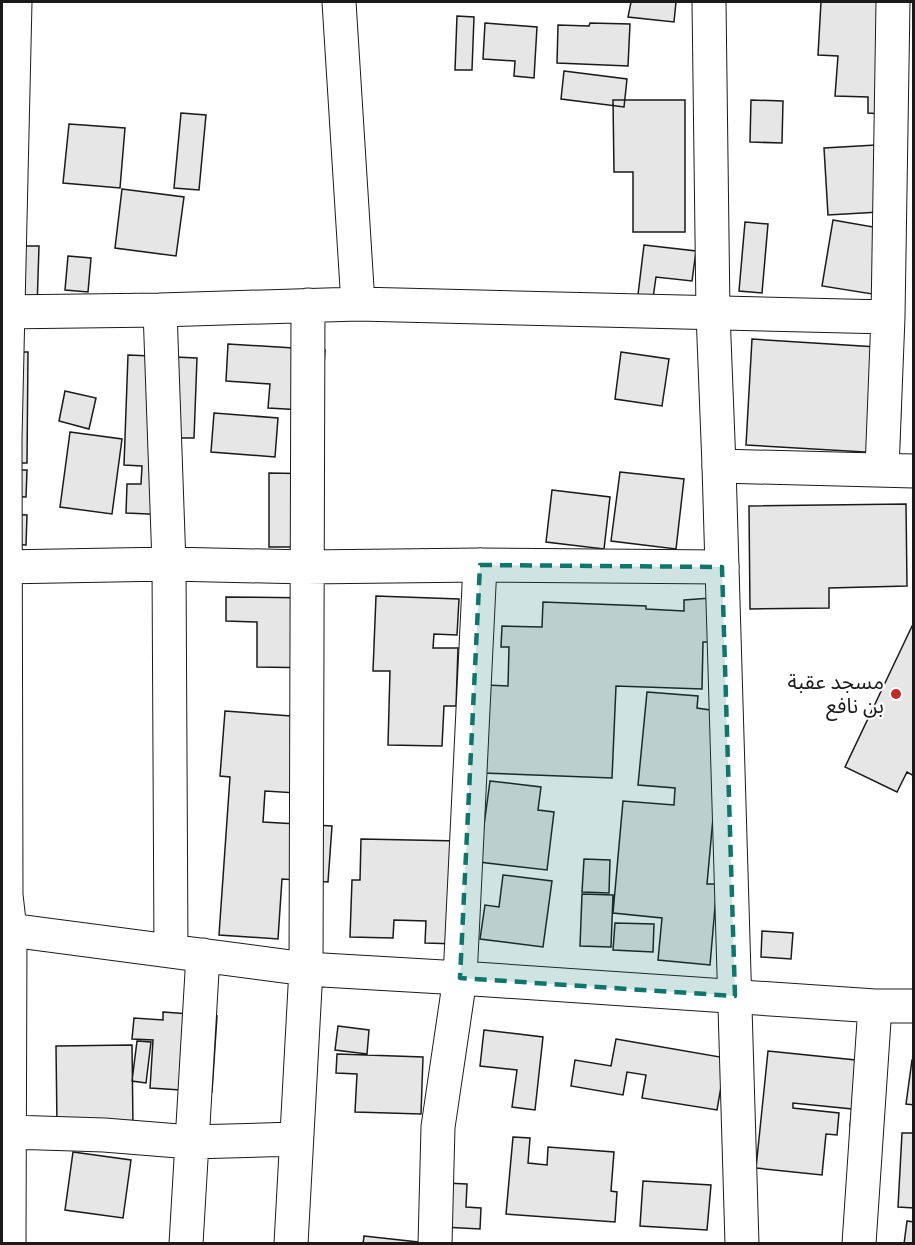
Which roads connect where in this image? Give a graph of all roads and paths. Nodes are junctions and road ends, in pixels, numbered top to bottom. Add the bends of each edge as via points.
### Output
1 (15, 2) edge
2 (339, 2) edge
3 (709, 2) edge
4 (893, 2) edge
5 (902, 147) edge
6 (358, 304) junction
7 (308, 305) junction
8 (160, 310) junction
9 (4, 312) edge
10 (712, 313) junction
11 (888, 317) junction
12 (719, 466) junction
13 (898, 470) edge
14 (169, 564) junction
15 (480, 565) junction
16 (3, 567) edge
17 (306, 567) junction
18 (722, 567) junction
19 (4, 895) edge
20 (9, 930) junction
21 (171, 951) junction
22 (203, 956) junction
23 (306, 969) junction
24 (460, 978) junction
25 (735, 996) junction
26 (875, 1006) junction
27 (914, 1006) edge
28 (7, 1125) edge
29 (297, 1139) junction
30 (191, 1142) junction
31 (9, 1244) edge
32 (186, 1244) edge
33 (291, 1244) edge
34 (435, 1244) edge
35 (742, 1244) edge
36 (859, 1244) edge

1 - 9 street
2 - 6 street
3 - 10 street
4 - 5 street
5 - 11 street
6 - 7 street
6 - 10 street
7 - 8 street
7 - 17 street
8 - 9 street
8 - 14 street
9 - 16 street
10 - 11 street
10 - 12 street
11 - 13 street
12 - 13 street
12 - 18 street
14 - 16 street
14 - 17 street
14 - 21 street
15 - 17 street
15 - 18 street
15 - 24 street
16 - 19 street
17 - 23 street
18 - 25 street
19 - 20 street
20 - 21 street
20 - 28 street
21 - 22 street
22 - 23 street
22 - 30 street
23 - 24 street
23 - 29 street
24 - 25 street
24 - 34 street via 438,1127
25 - 26 street
25 - 35 street
26 - 27 street
26 - 36 street
28 - 30 street
28 - 31 street
29 - 30 street
29 - 33 street
30 - 32 street

